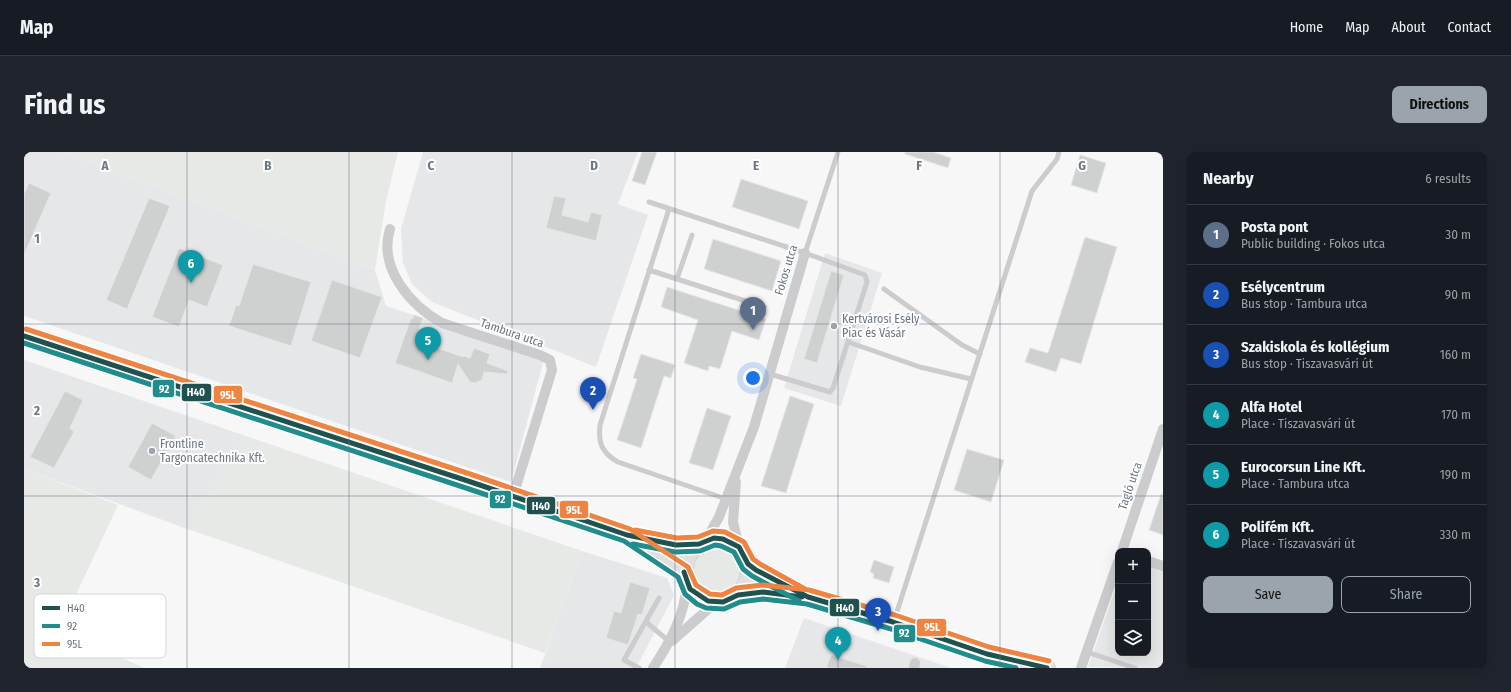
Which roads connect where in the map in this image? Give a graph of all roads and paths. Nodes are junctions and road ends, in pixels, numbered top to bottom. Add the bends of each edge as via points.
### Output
1 (838, 152) edge
2 (1059, 152) edge
3 (649, 202) dead end
4 (669, 209) junction
5 (390, 229) dead end
6 (692, 235) dead end
7 (805, 253) junction
8 (649, 270) junction
9 (677, 279) junction
10 (884, 289) dead end
11 (764, 308) dead end
12 (24, 336) edge
13 (848, 342) junction
14 (980, 354) junction
15 (769, 374) junction
16 (971, 379) junction
17 (1163, 429) edge
18 (513, 496) junction
19 (730, 500) junction
20 (627, 535) junction
21 (702, 542) junction
22 (739, 547) junction
23 (1123, 548) edge
24 (1151, 562) edge
25 (748, 564) junction
26 (1163, 566) edge
27 (1115, 571) edge
28 (686, 577) junction
29 (738, 595) junction
30 (808, 597) junction
31 (659, 598) dead end
32 (715, 602) junction
33 (646, 622) junction
34 (893, 622) junction
35 (670, 642) junction
36 (1087, 652) junction
37 (987, 654) junction
38 (640, 668) edge
39 (653, 668) edge
40 (1019, 668) edge
41 (1046, 668) edge
42 (1081, 668) edge
43 (1135, 668) edge

1 - 7 lane, Fokos utca
2 - 14 lane via 1057,159 1032,191
3 - 4 lane
4 - 7 lane
4 - 8 lane
5 - 18 street, Tambura utca via 386,248 394,272 402,288 429,316 442,323 550,360 552,370
6 - 9 lane
7 - 13 lane via 865,275 867,278
7 - 15 street, Fokos utca
8 - 9 lane
8 - 19 lane via 600,425 601,447 608,456 618,462
9 - 11 lane
10 - 14 lane via 962,345
12 - 18 main road
13 - 15 lane via 834,388 830,392
13 - 16 lane via 920,367
14 - 16 lane
15 - 19 street, Fokos utca via 754,427 736,473
16 - 34 lane
17 - 23 street, Tagló utca
18 - 20 main road
19 - 21 street, Fokos utca
19 - 22 street
20 - 21 main road via 676,545
20 - 28 main road
21 - 22 main road via 723,539
21 - 28 main road via 686,559
22 - 25 main road
24 - 26 street
25 - 29 main road via 748,578
25 - 30 main road
27 - 36 street
28 - 32 main road via 690,589 701,598
28 - 35 street via 686,599
29 - 30 main road via 763,592
29 - 32 main road via 727,601
30 - 34 main road
31 - 33 lane
32 - 35 street
33 - 35 lane
33 - 38 lane via 624,660
34 - 37 main road
35 - 39 street
36 - 42 street
36 - 43 lane
37 - 40 main road
37 - 41 main road

